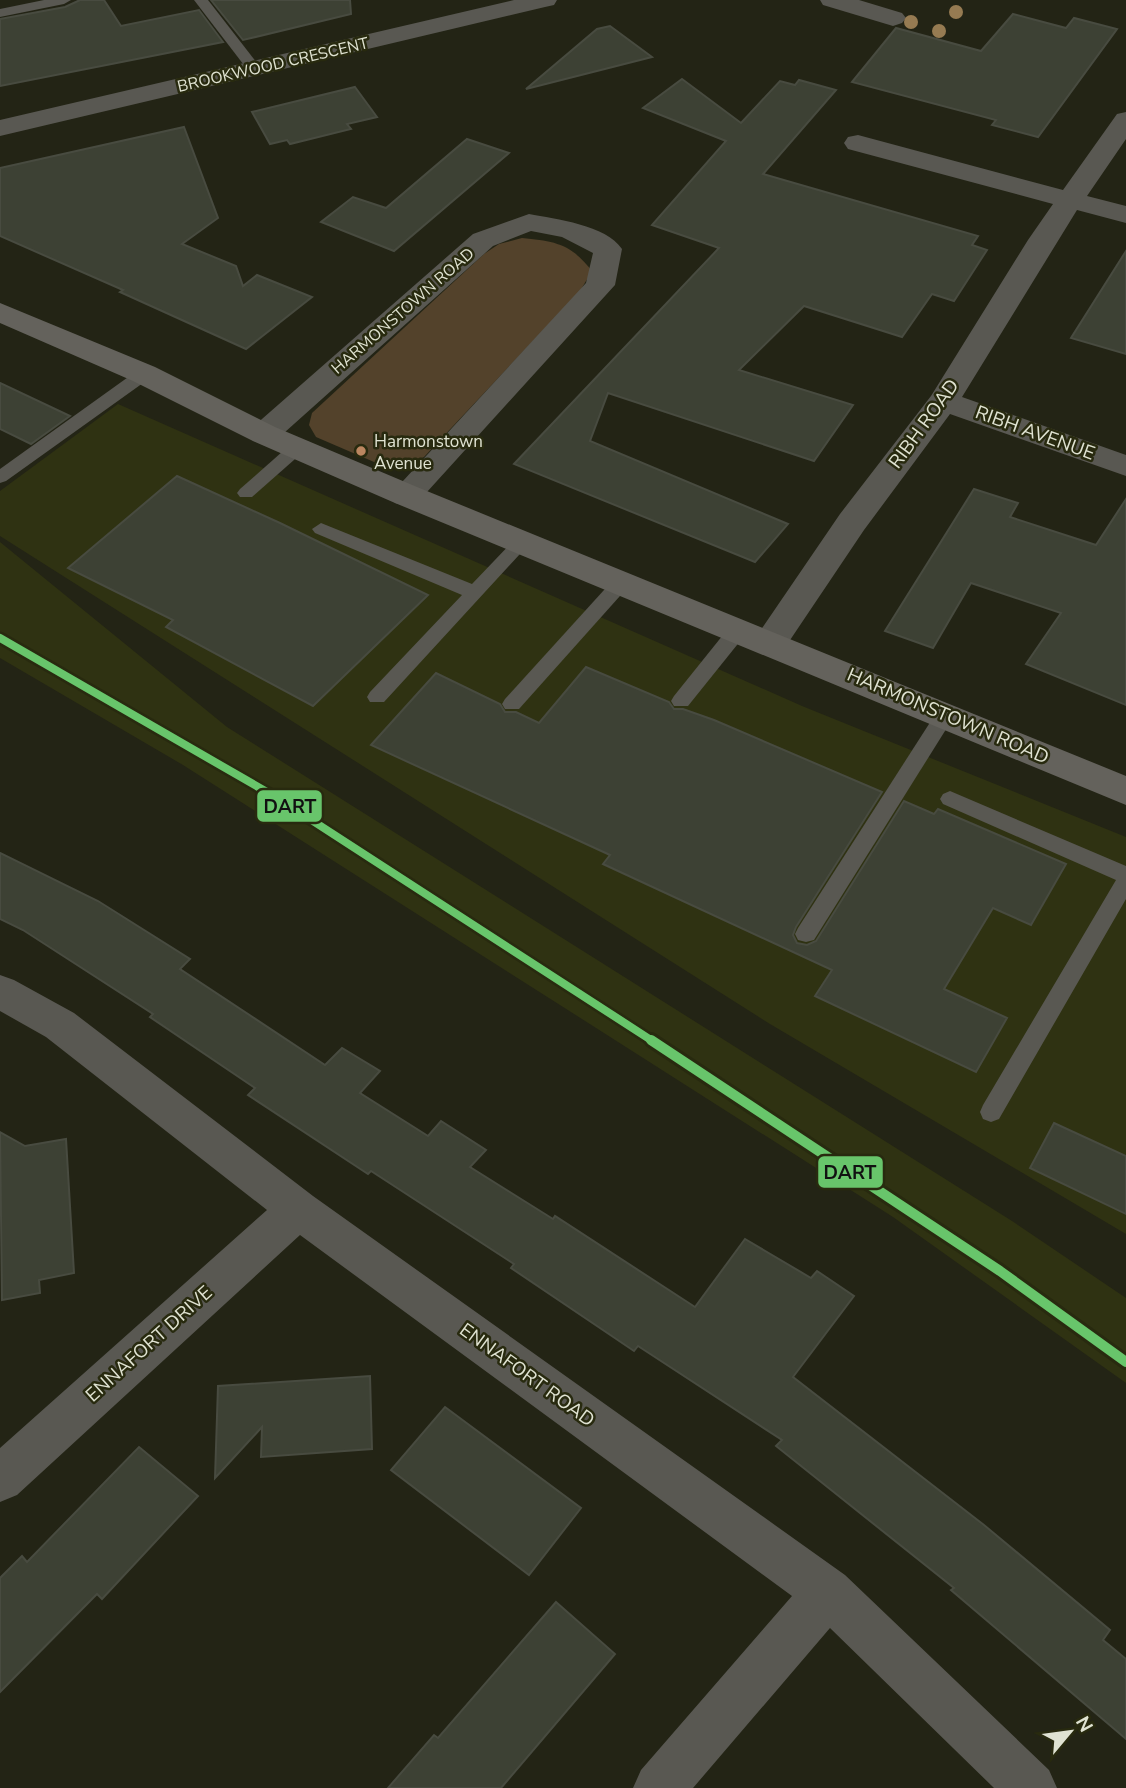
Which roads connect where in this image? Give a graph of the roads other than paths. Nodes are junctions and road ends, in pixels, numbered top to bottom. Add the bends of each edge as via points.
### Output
1 (64, 0) edge
2 (201, 0) edge
3 (545, 0) edge
4 (832, 0) edge
5 (0, 13) edge
6 (892, 18) dead end
7 (255, 70) junction
8 (1126, 120) edge
9 (0, 128) edge
10 (858, 143) dead end
11 (1069, 200) junction
12 (1126, 215) edge
13 (0, 312) edge
14 (144, 374) junction
15 (944, 401) junction
16 (264, 434) junction
17 (297, 448) junction
18 (1126, 466) edge
19 (0, 477) edge
20 (246, 494) dead end
21 (406, 495) junction
22 (321, 529) dead end
23 (522, 542) junction
24 (621, 583) junction
25 (475, 593) junction
26 (754, 636) junction
27 (377, 697) dead end
28 (681, 701) dead end
29 (512, 704) dead end
30 (945, 715) junction
31 (1126, 791) edge
32 (950, 799) dead end
33 (1126, 875) edge
34 (1126, 881) edge
35 (806, 934) dead end
36 (0, 991) edge
37 (991, 1112) dead end
38 (298, 1209) junction
39 (0, 1479) edge
40 (828, 1592) junction
41 (659, 1788) edge
42 (1031, 1788) edge

1 - 5 lane
2 - 7 lane
3 - 7 street, BROOKWOOD CRESCENT
4 - 6 street
7 - 9 street, BROOKWOOD CRESCENT
8 - 11 street, RIBH ROAD
10 - 11 street
11 - 12 street
11 - 15 street, RIBH ROAD
13 - 14 street
14 - 16 street
14 - 19 lane
15 - 18 street, RIBH AVENUE
15 - 26 street, RIBH ROAD via 852,522
16 - 17 street
16 - 21 street, HARMONSTOWN ROAD via 483,240 529,222 570,230 608,249 600,285
17 - 20 lane
17 - 21 street
21 - 23 street
22 - 25 lane
23 - 24 street
23 - 25 lane
24 - 26 street
24 - 29 lane
25 - 27 lane
26 - 28 lane
26 - 30 street, HARMONSTOWN ROAD
30 - 31 street, HARMONSTOWN ROAD
30 - 35 lane
32 - 33 lane
34 - 37 lane
36 - 38 street, ENNAFORT ROAD via 60,1025
38 - 39 street, ENNAFORT DRIVE
38 - 40 street, ENNAFORT ROAD
40 - 41 street
40 - 42 street, ENNAFORT ROAD

